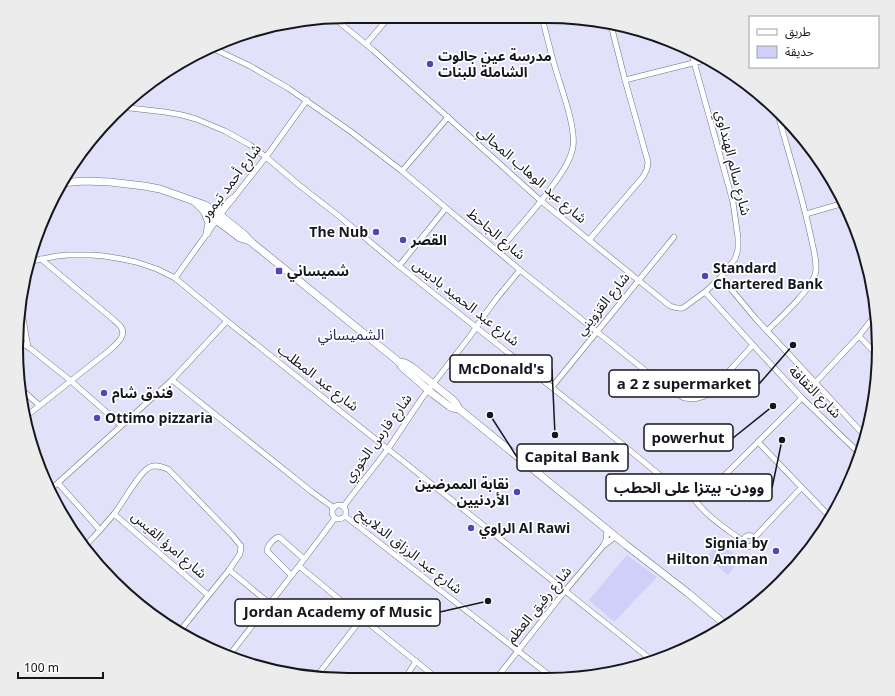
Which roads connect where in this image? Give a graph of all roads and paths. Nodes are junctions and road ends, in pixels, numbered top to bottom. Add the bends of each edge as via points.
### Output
1 (341, 23) edge
2 (384, 23) edge
3 (544, 23) edge
4 (612, 30) edge
5 (366, 44) junction
6 (218, 51) edge
7 (693, 58) edge
8 (700, 62) edge
9 (695, 63) junction
10 (625, 80) junction
11 (307, 100) junction
12 (130, 108) edge
13 (448, 116) junction
14 (780, 121) edge
15 (266, 157) junction
16 (402, 171) junction
17 (69, 181) edge
18 (232, 200) junction
19 (541, 201) junction
20 (194, 202) junction
21 (838, 205) edge
22 (446, 208) junction
23 (212, 209) junction
24 (204, 211) junction
25 (806, 214) junction
26 (218, 218) junction
27 (207, 234) junction
28 (674, 237) dead end
29 (589, 240) junction
30 (498, 251) junction
31 (41, 259) junction
32 (35, 260) edge
33 (399, 266) junction
34 (520, 270) junction
35 (721, 277) junction
36 (175, 278) junction
37 (638, 280) junction
38 (705, 292) junction
39 (227, 321) junction
40 (870, 321) edge
41 (24, 326) edge
42 (476, 327) junction
43 (596, 331) junction
44 (767, 331) junction
45 (859, 336) junction
46 (23, 344) edge
47 (753, 345) junction
48 (28, 347) junction
49 (872, 350) edge
50 (172, 380) junction
51 (70, 381) junction
52 (815, 383) junction
53 (431, 387) junction
54 (552, 387) junction
55 (26, 393) edge
56 (802, 398) junction
57 (39, 405) junction
58 (30, 413) edge
59 (121, 425) junction
60 (861, 432) edge
61 (758, 442) junction
62 (388, 449) junction
63 (856, 450) edge
64 (58, 483) junction
65 (54, 486) edge
66 (801, 488) junction
67 (694, 499) junction
68 (343, 507) junction
69 (334, 508) junction
70 (114, 514) junction
71 (826, 514) edge
72 (345, 516) junction
73 (336, 518) junction
74 (607, 529) junction
75 (100, 530) junction
76 (616, 536) junction
77 (754, 538) junction
78 (744, 542) junction
79 (88, 543) edge
80 (603, 546) junction
81 (304, 559) junction
82 (299, 566) junction
83 (229, 570) junction
84 (291, 575) junction
85 (565, 591) junction
86 (208, 595) junction
87 (269, 603) junction
88 (362, 618) junction
89 (722, 622) edge
90 (182, 627) edge
91 (518, 650) junction
92 (232, 651) edge
93 (648, 657) edge
94 (416, 661) junction
95 (320, 671) edge
96 (408, 673) edge
97 (431, 673) edge
98 (500, 673) edge
99 (547, 673) edge

1 - 5 street, شارع عبد الوهاب المجالي
2 - 5 street
3 - 19 street via 574,135 570,158 565,168
4 - 10 street
5 - 13 street, شارع عبد الوهاب المجالي
6 - 11 street, شارع الجاحظ via 260,71
7 - 9 street, شارع سالم الهنداوي
8 - 9 street
9 - 10 street
9 - 35 street, شارع سالم الهنداوي via 733,202 738,238 735,259
10 - 29 street via 648,162 647,169
11 - 15 street, شارع أحمد تيمور
11 - 16 street, شارع الجاحظ
12 - 15 street, شارع عبد الحميد باديس via 182,115 210,124 250,145
13 - 16 street
13 - 19 street, شارع عبد الوهاب المجالي
14 - 25 street
15 - 18 street, شارع أحمد تيمور
15 - 33 street, شارع عبد الحميد باديس
16 - 22 street, شارع الجاحظ
17 - 20 street via 144,186 182,196
18 - 23 street via 220,209
18 - 26 street, شارع أحمد تيمور
19 - 29 street, شارع عبد الوهاب المجالي
19 - 30 street
20 - 23 street
20 - 24 street
21 - 25 street
22 - 30 street, شارع الجاحظ
22 - 33 street
23 - 26 street
24 - 26 street
24 - 27 street via 209,223
25 - 44 street via 815,255 815,274 807,289
26 - 27 street, شارع أحمد تيمور
26 - 53 street via 399,362 409,365
27 - 36 street, شارع أحمد تيمور
28 - 37 street, شارع القزويني
29 - 37 street, شارع عبد الوهاب المجالي
30 - 34 street, شارع الجاحظ
31 - 32 street, شارع عبد المطلب
31 - 36 street, شارع عبد المطلب via 68,255 122,258 157,269
31 - 51 street via 122,328 120,340
33 - 42 street, شارع عبد الحميد باديس
34 - 42 street, شارع فارس الخوري
34 - 43 street, شارع الجاحظ
35 - 38 street, شارع عبد الوهاب المجالي
35 - 44 street, شارع الثقافة
36 - 39 street, شارع عبد المطلب
37 - 38 street, شارع عبد الوهاب المجالي via 676,308 683,308
37 - 43 street, شارع القزويني
38 - 47 street, شارع الثقافة
39 - 50 street
39 - 62 street, شارع عبد المطلب
40 - 45 street
41 - 48 street
42 - 53 street, شارع فارس الخوري
42 - 54 street, شارع عبد الحميد باديس
43 - 47 street, شارع الجاحظ via 662,384 682,397 690,399 705,396
43 - 54 street, شارع القزويني
44 - 52 street, شارع الثقافة
45 - 49 street
45 - 52 street
46 - 48 street
47 - 56 street, شارع الثقافة
48 - 51 street
50 - 59 street
50 - 69 street, شارع عبد الرزاق الدلابيح
51 - 57 street
51 - 59 street
52 - 60 street, شارع الثقافة
53 - 62 street, شارع فارس الخوري
53 - 74 street via 453,400 459,410
54 - 67 street, شارع عبد الحميد باديس via 684,495
55 - 57 street
56 - 61 street
56 - 63 street, شارع الثقافة
57 - 58 street
59 - 64 street
61 - 66 street
61 - 67 street via 704,496
62 - 68 street, شارع فارس الخوري
62 - 85 street, شارع عبد المطلب
64 - 65 street
64 - 75 street
66 - 71 street
66 - 77 street
67 - 78 street, شارع عبد الحميد باديس via 707,514
68 - 69 street
68 - 72 street via 346,510
69 - 73 street via 333,514
70 - 75 street
70 - 83 street via 144,471 156,466 168,469 240,542 240,554
70 - 86 street, شارع امرؤ القيس
72 - 73 street
72 - 91 street, شارع عبد الرزاق الدلابيح
73 - 81 street
74 - 76 street
74 - 80 street, شارع رفيق العظم
75 - 79 street
76 - 80 street, شارع رفيق العظم
76 - 89 street
77 - 78 street via 746,537
77 - 78 street via 751,546
80 - 85 street, شارع رفيق العظم
81 - 82 street
81 - 84 street via 279,537 276,538 267,551
82 - 84 street
82 - 88 street
83 - 86 street
83 - 87 street
84 - 87 street
85 - 91 street, شارع رفيق العظم
85 - 93 street, شارع عبد المطلب
86 - 90 street
87 - 92 street
88 - 94 street
88 - 95 street
91 - 98 street, شارع رفيق العظم
91 - 99 street, شارع عبد الرزاق الدلابيح
94 - 96 street
94 - 97 street

